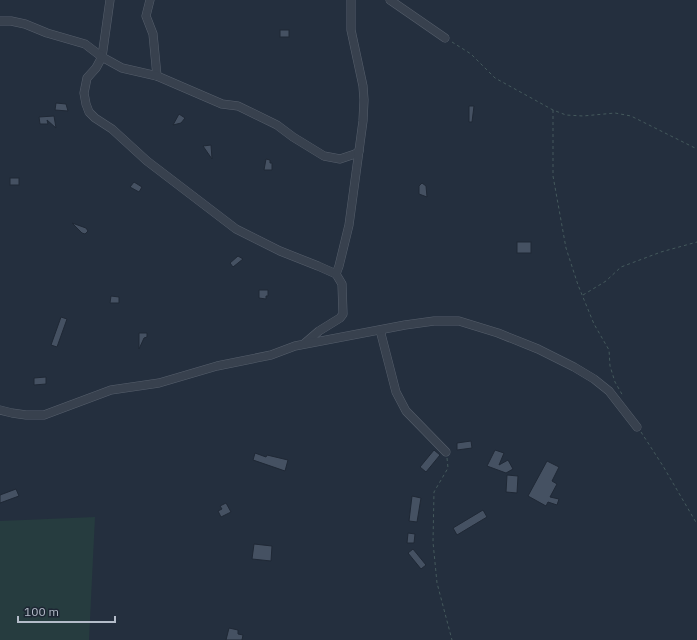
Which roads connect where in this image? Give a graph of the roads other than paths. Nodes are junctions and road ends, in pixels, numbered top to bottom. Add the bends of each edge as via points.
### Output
1 (110, 0) edge
2 (150, 0) edge
3 (351, 0) edge
4 (390, 0) edge
5 (0, 21) edge
6 (445, 38) road end
7 (102, 57) junction
8 (157, 76) junction
9 (359, 151) junction
10 (336, 274) junction
11 (380, 330) junction
12 (304, 344) junction
13 (0, 410) edge
14 (637, 427) road end
15 (446, 452) road end

1 - 7 street
2 - 8 street via 146,16 154,34
3 - 9 street via 351,30 364,100
4 - 6 street
5 - 7 street via 25,24 85,44
7 - 8 street via 122,68
7 - 10 street via 87,78 84,93 89,112 94,118 112,129 147,161 236,229 280,251
8 - 9 street via 222,104 238,106 277,125 324,156 340,159
9 - 10 street via 349,225
10 - 12 street via 342,284 343,314
11 - 12 street
11 - 14 street via 434,321 459,321 498,333 538,349 594,379 608,391
11 - 15 street via 396,392 406,411
12 - 13 street via 271,355 217,366 159,383 111,390 44,415 26,415

